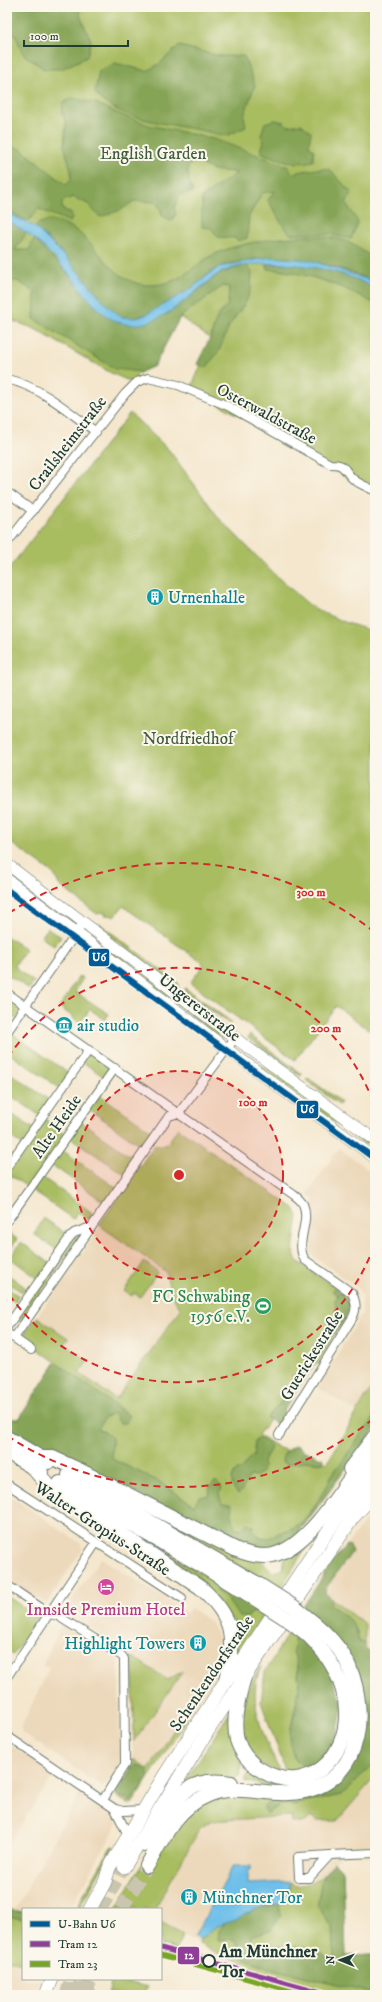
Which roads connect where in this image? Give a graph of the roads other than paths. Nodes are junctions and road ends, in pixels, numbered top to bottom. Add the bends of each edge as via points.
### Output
1 (7, 379) edge
2 (137, 382) joint
3 (96, 432) junction
4 (375, 491) edge
5 (7, 492) edge
6 (33, 511) junction
7 (7, 543) edge
8 (7, 864) edge
9 (7, 879) edge
10 (84, 922) junction
11 (76, 932) junction
12 (7, 993) edge
13 (25, 1006) junction
14 (7, 1032) edge
15 (235, 1038) junction
16 (227, 1049) junction
17 (89, 1050) junction
18 (115, 1068) junction
19 (179, 1113) junction
20 (375, 1140) edge
21 (375, 1158) edge
22 (7, 1167) edge
23 (7, 1221) edge
24 (92, 1227) junction
25 (7, 1327) edge
26 (10, 1335) edge
27 (32, 1350) dead end
28 (279, 1435) dead end
29 (375, 1436) edge
30 (7, 1438) edge
31 (375, 1450) edge
32 (7, 1452) edge
33 (36, 1462) junction
34 (370, 1464) edge
35 (375, 1480) edge
36 (7, 1484) edge
37 (375, 1495) edge
38 (350, 1522) junction
39 (300, 1538) junction
40 (96, 1543) junction
41 (7, 1585) edge
42 (182, 1598) dead end
43 (50, 1614) junction
44 (311, 1629) junction
45 (245, 1674) junction
46 (7, 1677) edge
47 (226, 1680) junction
48 (211, 1726) junction
49 (7, 1736) edge
50 (250, 1789) junction
51 (103, 1800) junction
52 (115, 1809) junction
53 (143, 1810) junction
54 (128, 1835) junction
55 (144, 1845) junction
56 (375, 1853) edge
57 (330, 1855) dead end
58 (147, 1866) tunnel mouth
59 (109, 1868) junction
60 (83, 1908) edge
61 (91, 1908) edge
62 (52, 1980) edge
63 (61, 1980) edge
64 (46, 1995) edge
65 (56, 1995) edge

1 - 3 street via 50,398
2 - 3 street, Crailsheimstraße
2 - 4 street, Osterwaldstraße via 148,378 168,382 228,406 330,464 346,468 353,479
3 - 6 street, Crailsheimstraße
5 - 6 street
6 - 7 street, Crailsheimstraße
8 - 10 main road, Ungererstraße
9 - 11 main road, Ungererstraße
10 - 11 street
10 - 15 main road, Ungererstraße
11 - 13 street
11 - 16 main road, Ungererstraße
12 - 13 street
13 - 14 street
13 - 17 street
15 - 16 street
15 - 20 main road, Ungererstraße
16 - 19 street
16 - 21 main road, Ungererstraße
17 - 18 street
17 - 22 street, Alte Heide
18 - 19 street
18 - 23 street, Alte Heide
19 - 24 street via 169,1116
19 - 28 street, Guerickestraße via 303,1203 305,1212 301,1255 352,1293 356,1301 353,1317
24 - 25 street via 70,1236
24 - 26 street
26 - 27 street
29 - 39 highway
30 - 33 highway
31 - 34 highway, Schenkendorfstraße
32 - 33 highway
33 - 39 highway via 53,1458 243,1552 264,1556 279,1554
33 - 44 highway, bridge via 201,1565 252,1589 290,1621
33 - 47 highway via 49,1486 200,1587 218,1604 227,1620 232,1641
34 - 39 highway via 356,1470 308,1533
34 - 47 highway, Schenkendorfstraße via 293,1572 287,1591 238,1667
35 - 38 highway, Schenkendorfstraße via 360,1500
36 - 40 street, Walter-Gropius-Straße
37 - 38 main road
38 - 45 highway, Schenkendorfstraße
40 - 42 street, Walter-Gropius-Straße
40 - 43 street
41 - 43 street
43 - 46 street
43 - 51 street via 58,1616 122,1656 125,1662 125,1764
44 - 45 highway via 334,1668 342,1686 346,1707 346,1726 341,1743 321,1770 300,1778 280,1778 264,1772 246,1758 237,1740 236,1725 238,1700
44 - 50 highway via 337,1646 354,1681 360,1720 354,1748 339,1772 312,1789 287,1793
45 - 48 highway, Schenkendorfstraße
47 - 53 highway, Schenkendorfstraße
48 - 55 highway via 201,1751
48 - 55 highway, Schenkendorfstraße via 127,1869
49 - 51 street
50 - 55 highway via 224,1782 193,1787 174,1802
50 - 58 highway via 217,1792 195,1801 173,1823
51 - 52 street
52 - 53 street
52 - 54 street
53 - 54 highway, Schenkendorfstraße
54 - 59 highway, Schenkendorfstraße
56 - 57 street
59 - 60 highway via 99,1879
59 - 61 highway, Schenkendorfstraße via 105,1882
62 - 64 highway
63 - 65 highway

